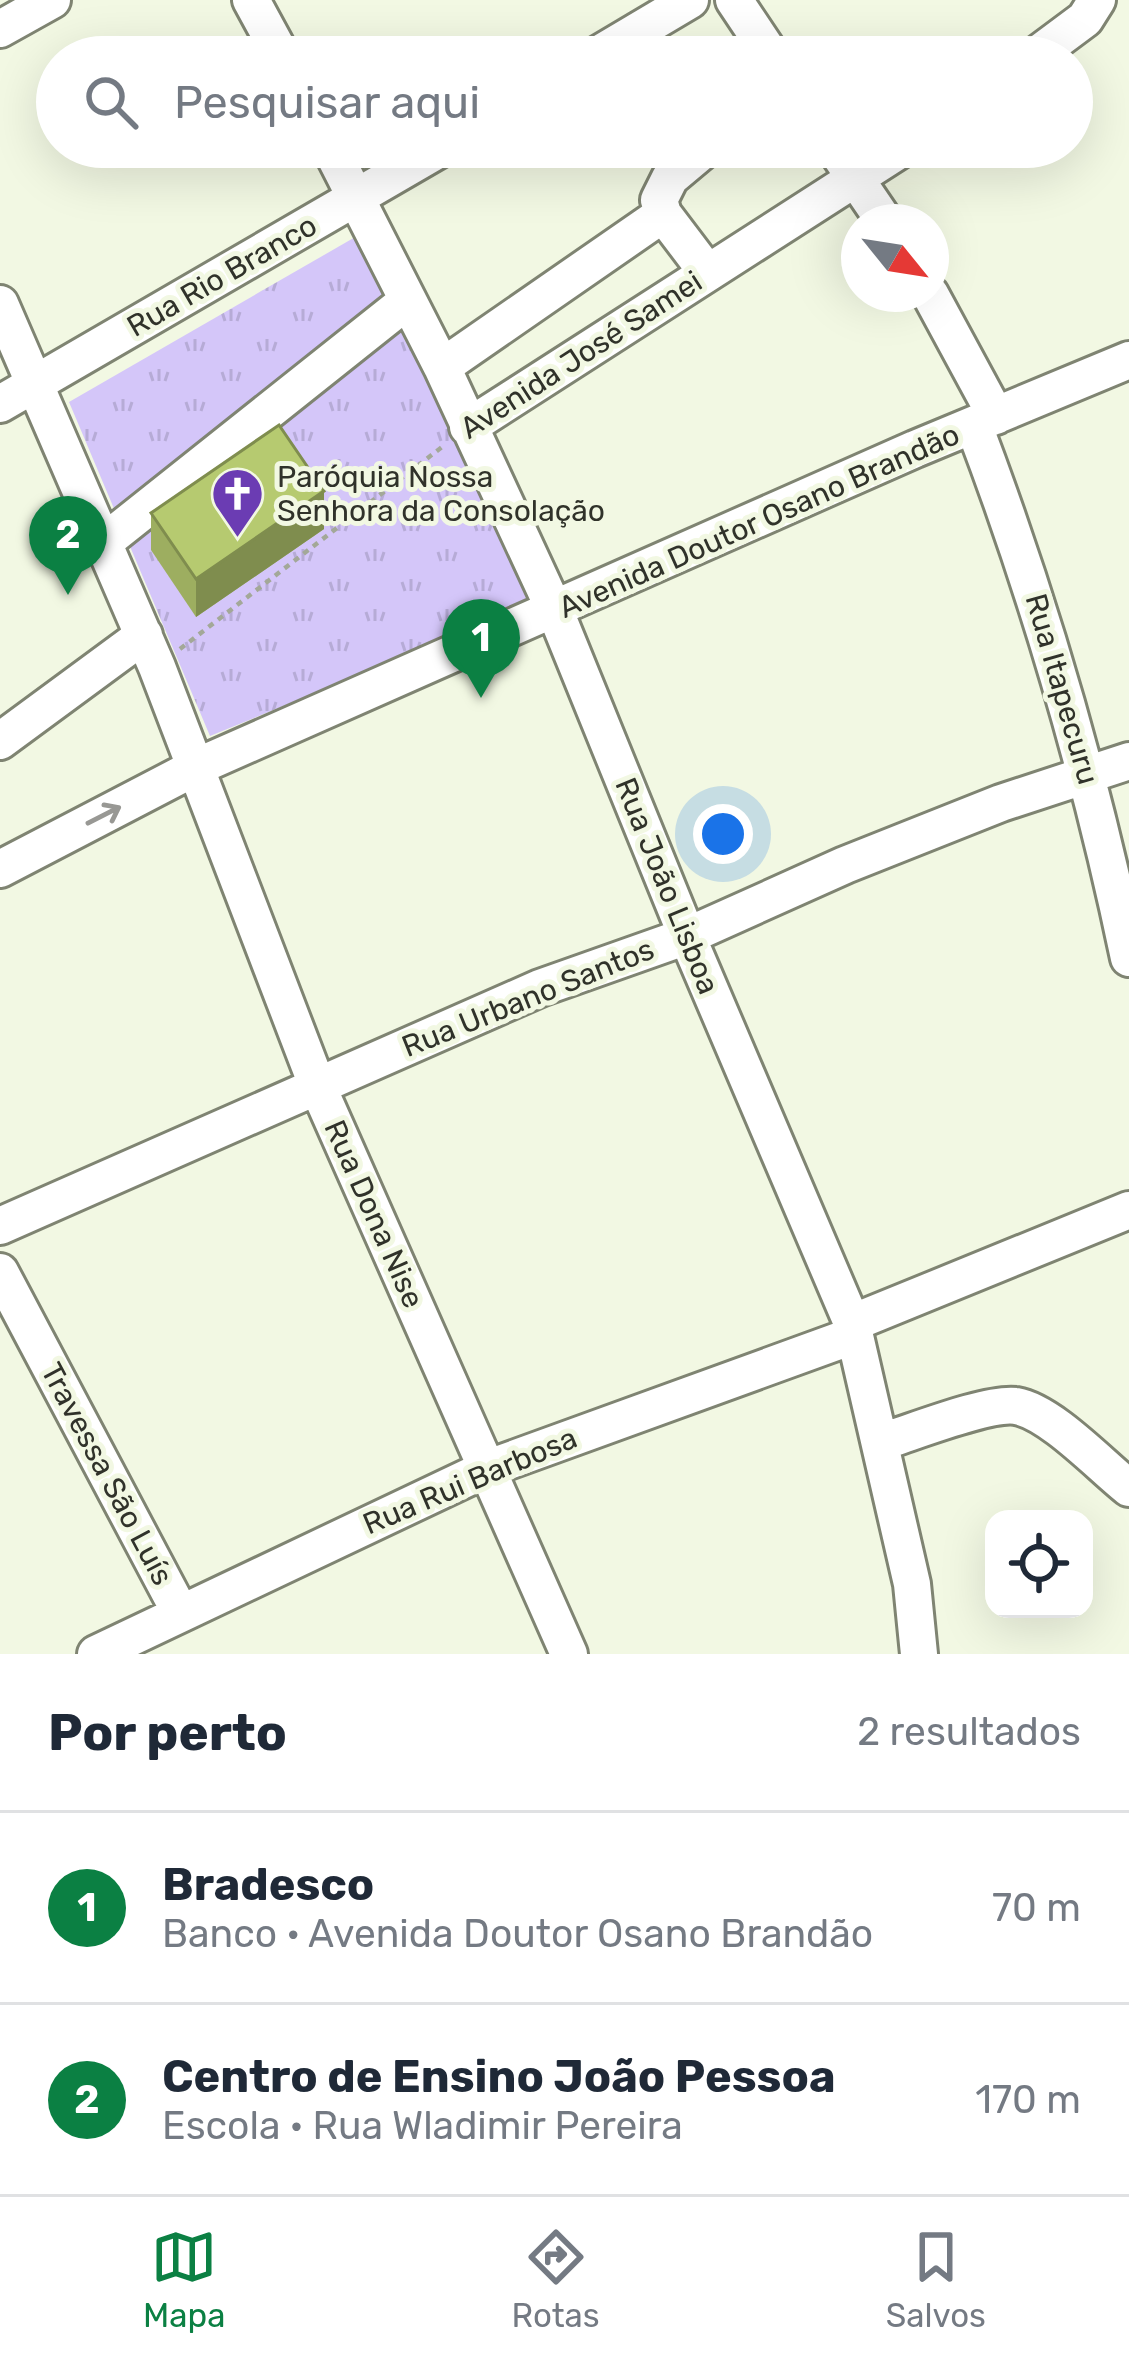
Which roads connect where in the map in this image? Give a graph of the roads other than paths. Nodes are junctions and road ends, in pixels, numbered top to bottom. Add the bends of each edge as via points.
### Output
1 (52, 0) edge
2 (250, 0) edge
3 (690, 0) edge
4 (734, 0) edge
5 (1097, 0) edge
6 (0, 29) edge
7 (270, 36) edge
8 (629, 36) edge
9 (758, 36) edge
10 (1062, 36) edge
11 (342, 168) edge
12 (407, 168) edge
13 (682, 168) edge
14 (849, 168) edge
15 (873, 168) edge
16 (857, 179) junction
17 (358, 197) junction
18 (873, 204) edge
19 (662, 214) junction
20 (706, 272) junction
21 (407, 301) junction
22 (0, 304) edge
23 (937, 312) edge
24 (1129, 360) edge
25 (442, 367) junction
26 (34, 385) junction
27 (0, 404) edge
28 (985, 421) junction
29 (468, 427) junction
30 (104, 543) junction
31 (555, 611) junction
32 (150, 651) junction
33 (0, 740) edge
34 (1129, 761) edge
35 (194, 768) junction
36 (1088, 774) junction
37 (0, 869) edge
38 (686, 936) junction
39 (1129, 958) edge
40 (317, 1085) junction
41 (1129, 1210) edge
42 (0, 1226) edge
43 (0, 1273) edge
44 (854, 1329) junction
45 (880, 1442) junction
46 (486, 1469) junction
47 (1129, 1488) edge
48 (180, 1612) junction
49 (95, 1654) edge
50 (569, 1654) edge
51 (920, 1654) edge

1 - 6 street
2 - 7 street
3 - 8 street
4 - 9 street
5 - 10 street
11 - 17 street, Rua João Lisboa
12 - 17 street, Rua Rio Branco
13 - 19 street via 659,200
14 - 16 street
15 - 16 street, Avenida José Samei
16 - 18 street
16 - 20 street, Avenida José Samei
17 - 21 street, Rua João Lisboa
17 - 26 street, Rua Rio Branco
19 - 20 street
19 - 25 street
20 - 29 street, Avenida José Samei
21 - 25 street, Rua João Lisboa
21 - 30 street
22 - 26 street, Rua Dona Nise
23 - 28 street, Rua Itapecuru
24 - 28 street, Avenida Doutor Osano Brandão
25 - 29 street, Rua João Lisboa
26 - 27 street, Rua Rio Branco
26 - 30 street, Rua Dona Nise
28 - 31 street, Avenida Doutor Osano Brandão
28 - 36 street, Rua Itapecuru
29 - 31 street, Rua João Lisboa
30 - 32 street, Rua Dona Nise
31 - 35 street, Avenida Doutor Osano Brandão
31 - 38 street, Rua João Lisboa
32 - 33 street
32 - 35 street, Rua Dona Nise
34 - 36 street, Rua Urbano Santos
37 -> 35 street, Avenida Doutor Osano Brandão
35 - 40 street, Rua Dona Nise
36 - 38 street, Rua Urbano Santos via 845,865
36 - 39 street, Rua Itapecuru
38 - 40 street, Rua Urbano Santos via 540,988
38 - 44 street, Rua João Lisboa
40 - 42 street, Rua Urbano Santos
40 - 46 street, Rua Dona Nise
41 - 44 street, Rua Rui Barbosa
43 - 48 street, Travessa São Luís
44 - 45 street, Rua João Lisboa
44 - 46 street, Rua Rui Barbosa
45 - 47 street via 1020,1407
45 - 51 street, Rua João Lisboa
46 - 48 street, Rua Rui Barbosa
46 - 50 street, Rua Dona Nise
48 - 49 street, Rua Rui Barbosa

